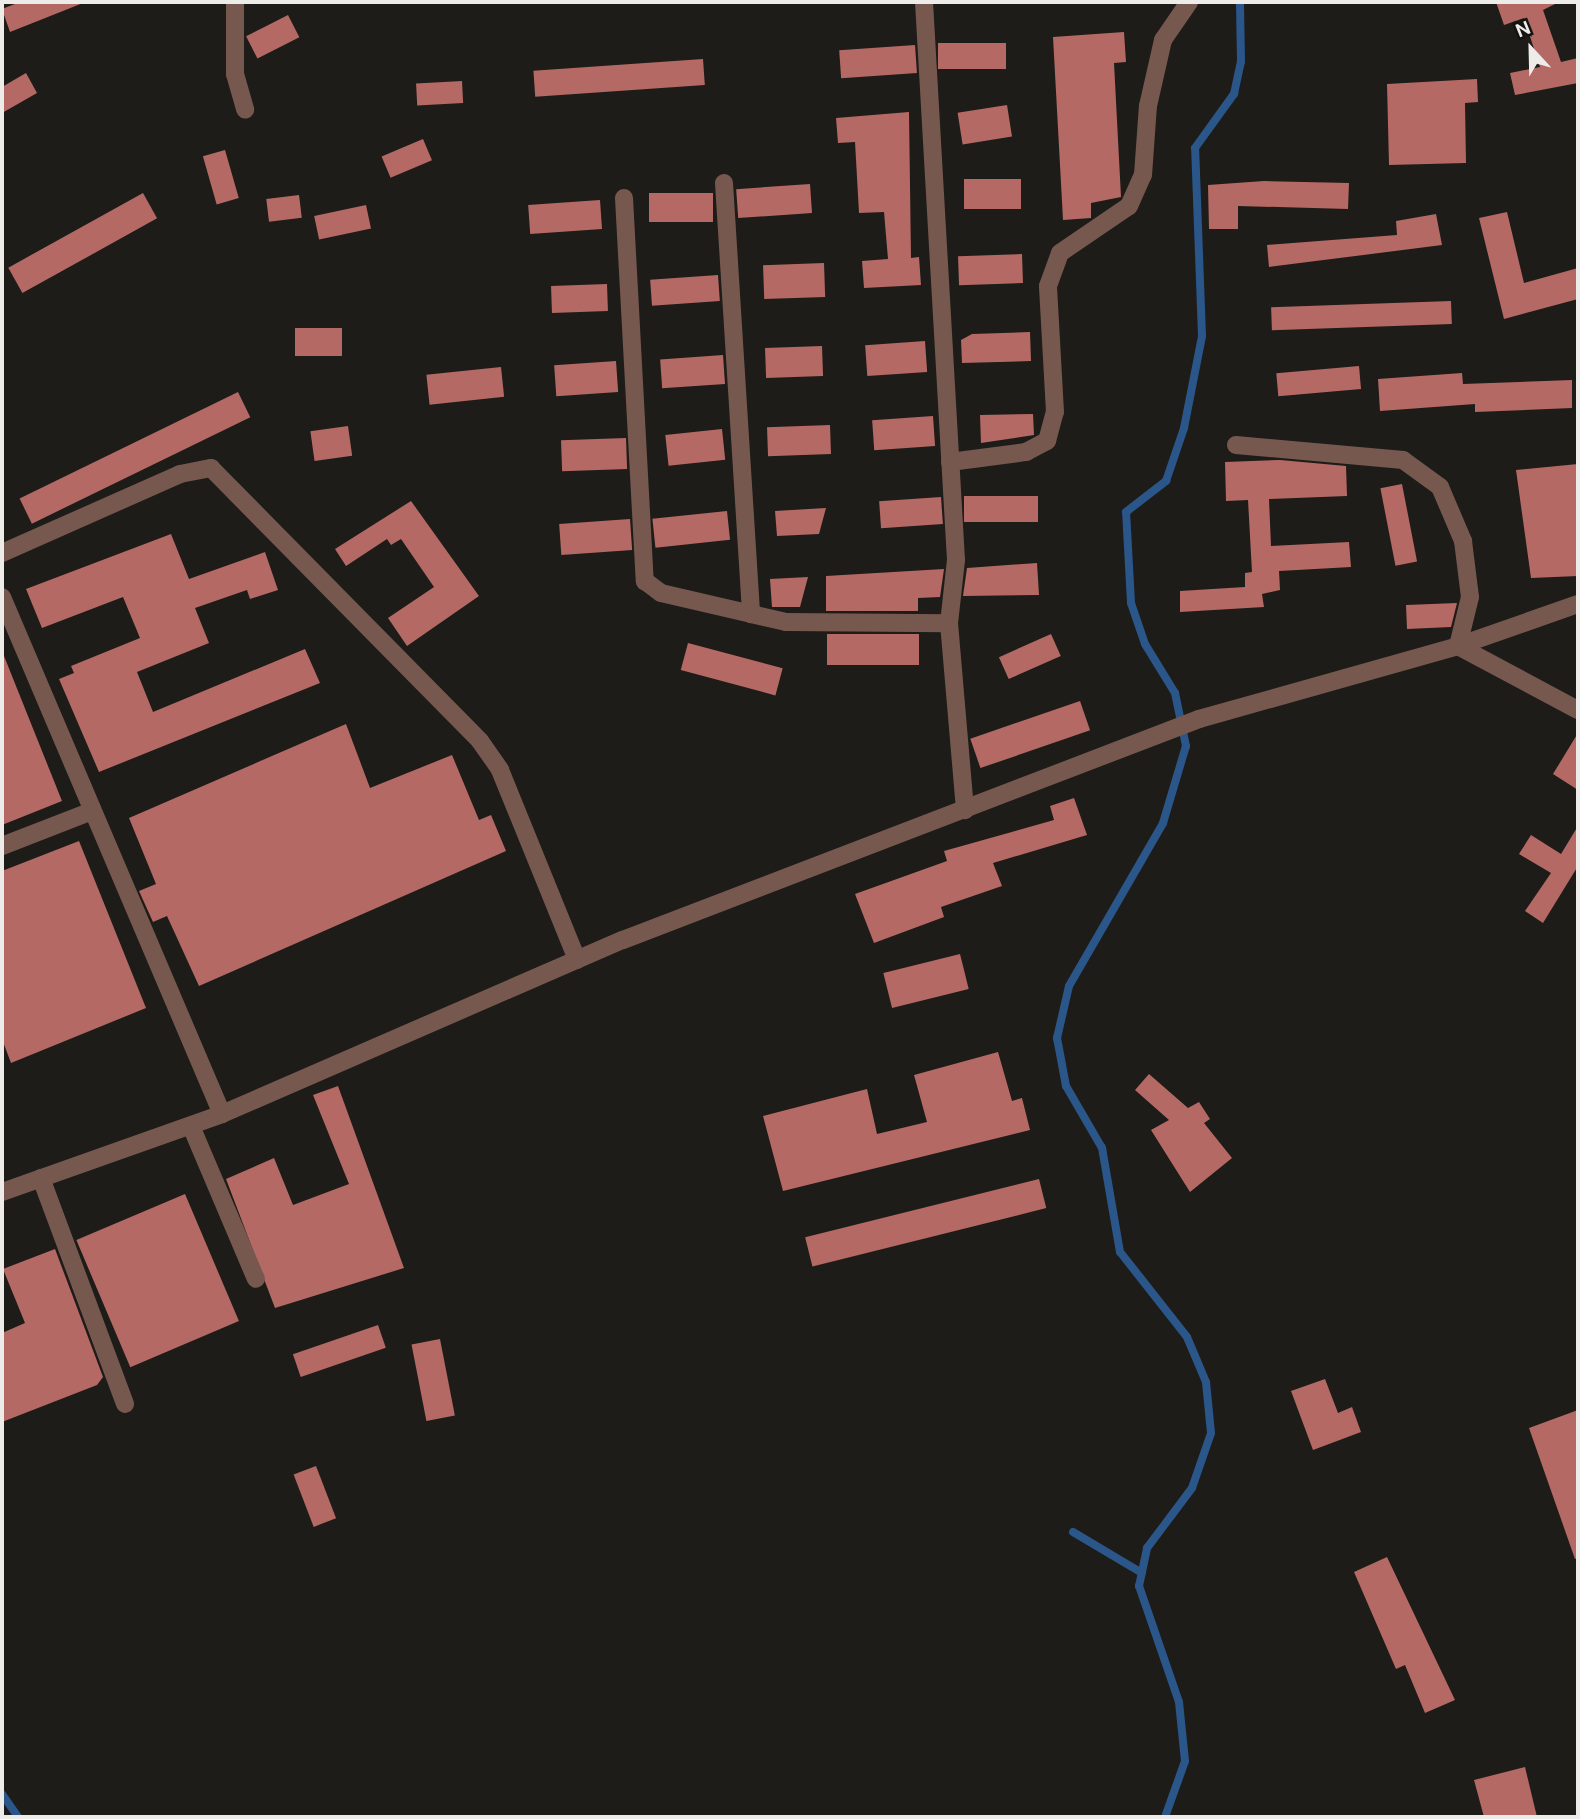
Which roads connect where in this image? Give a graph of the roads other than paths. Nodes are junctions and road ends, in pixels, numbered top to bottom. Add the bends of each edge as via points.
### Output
1 (235, 2) edge
2 (923, 2) edge
3 (1189, 2) edge
4 (244, 110) dead end
5 (724, 183) dead end
6 (624, 198) dead end
7 (1236, 445) dead end
8 (950, 462) junction
9 (2, 553) edge
10 (2, 597) edge
11 (1578, 604) edge
12 (751, 614) junction
13 (949, 623) junction
14 (1458, 646) junction
15 (1578, 710) edge
16 (965, 810) junction
17 (92, 811) junction
18 (2, 846) edge
19 (577, 960) junction
20 (222, 1114) junction
21 (191, 1126) junction
22 (41, 1178) junction
23 (2, 1192) edge
24 (256, 1279) dead end
25 (125, 1405) dead end

1 - 4 street via 235,74
2 - 8 street
3 - 8 street via 1163,40 1148,106 1143,175 1129,206 1060,253 1048,286 1055,412 1048,441 1026,453
5 - 12 street
6 - 12 street via 645,581 661,593
7 - 14 street via 1334,449 1403,460 1440,487 1463,541 1470,597
8 - 13 street via 956,560
9 - 19 street via 180,474 211,468 480,741 500,770
10 - 17 street
11 - 14 street
12 - 13 street via 786,622
13 - 16 street
14 - 15 street
14 - 16 street via 1199,719
16 - 19 street
17 - 18 street
17 - 20 street
19 - 20 street
20 - 21 street
21 - 22 street
21 - 24 street
22 - 23 street
22 - 25 street

